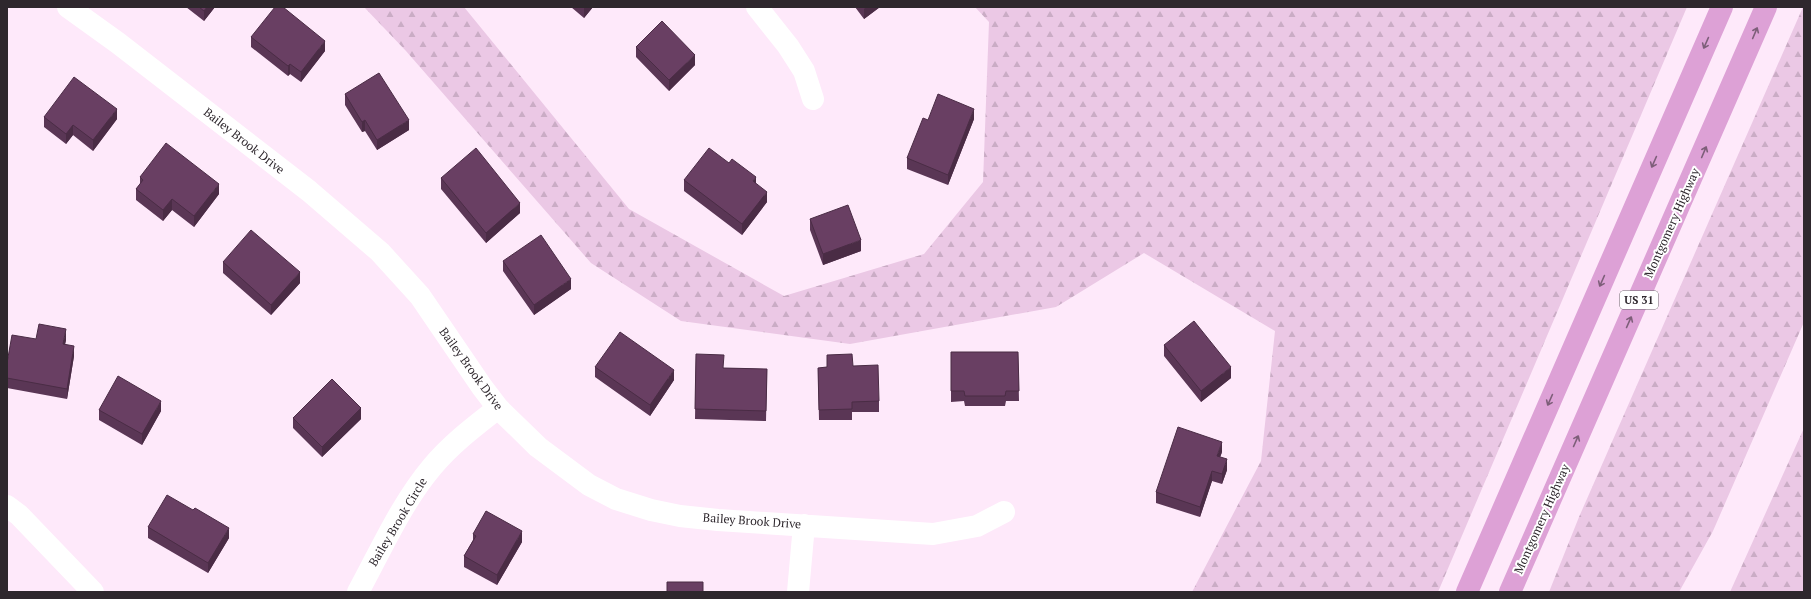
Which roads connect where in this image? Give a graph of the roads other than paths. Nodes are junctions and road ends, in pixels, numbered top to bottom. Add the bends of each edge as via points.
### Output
1 (68, 7) edge
2 (757, 7) edge
3 (1722, 7) edge
4 (1766, 7) edge
5 (813, 99) dead end
6 (498, 408) junction
7 (7, 506) edge
8 (1004, 512) dead end
9 (804, 525) junction
10 (93, 592) edge
11 (358, 592) edge
12 (798, 592) edge
13 (1467, 592) edge
14 (1510, 592) edge

1 - 6 street, Bailey Brook Drive via 309,191 380,252 420,296
2 - 5 street via 804,71
3 -> 13 main road
14 -> 4 main road, Montgomery Highway / US 31
6 - 9 street, Bailey Brook Drive via 564,468 589,486 616,499 680,516
6 - 11 street, Bailey Brook Circle via 450,447 428,471 401,513
7 - 10 street via 19,515
8 - 9 street, Bailey Brook Drive via 977,526 932,534
9 - 12 street

